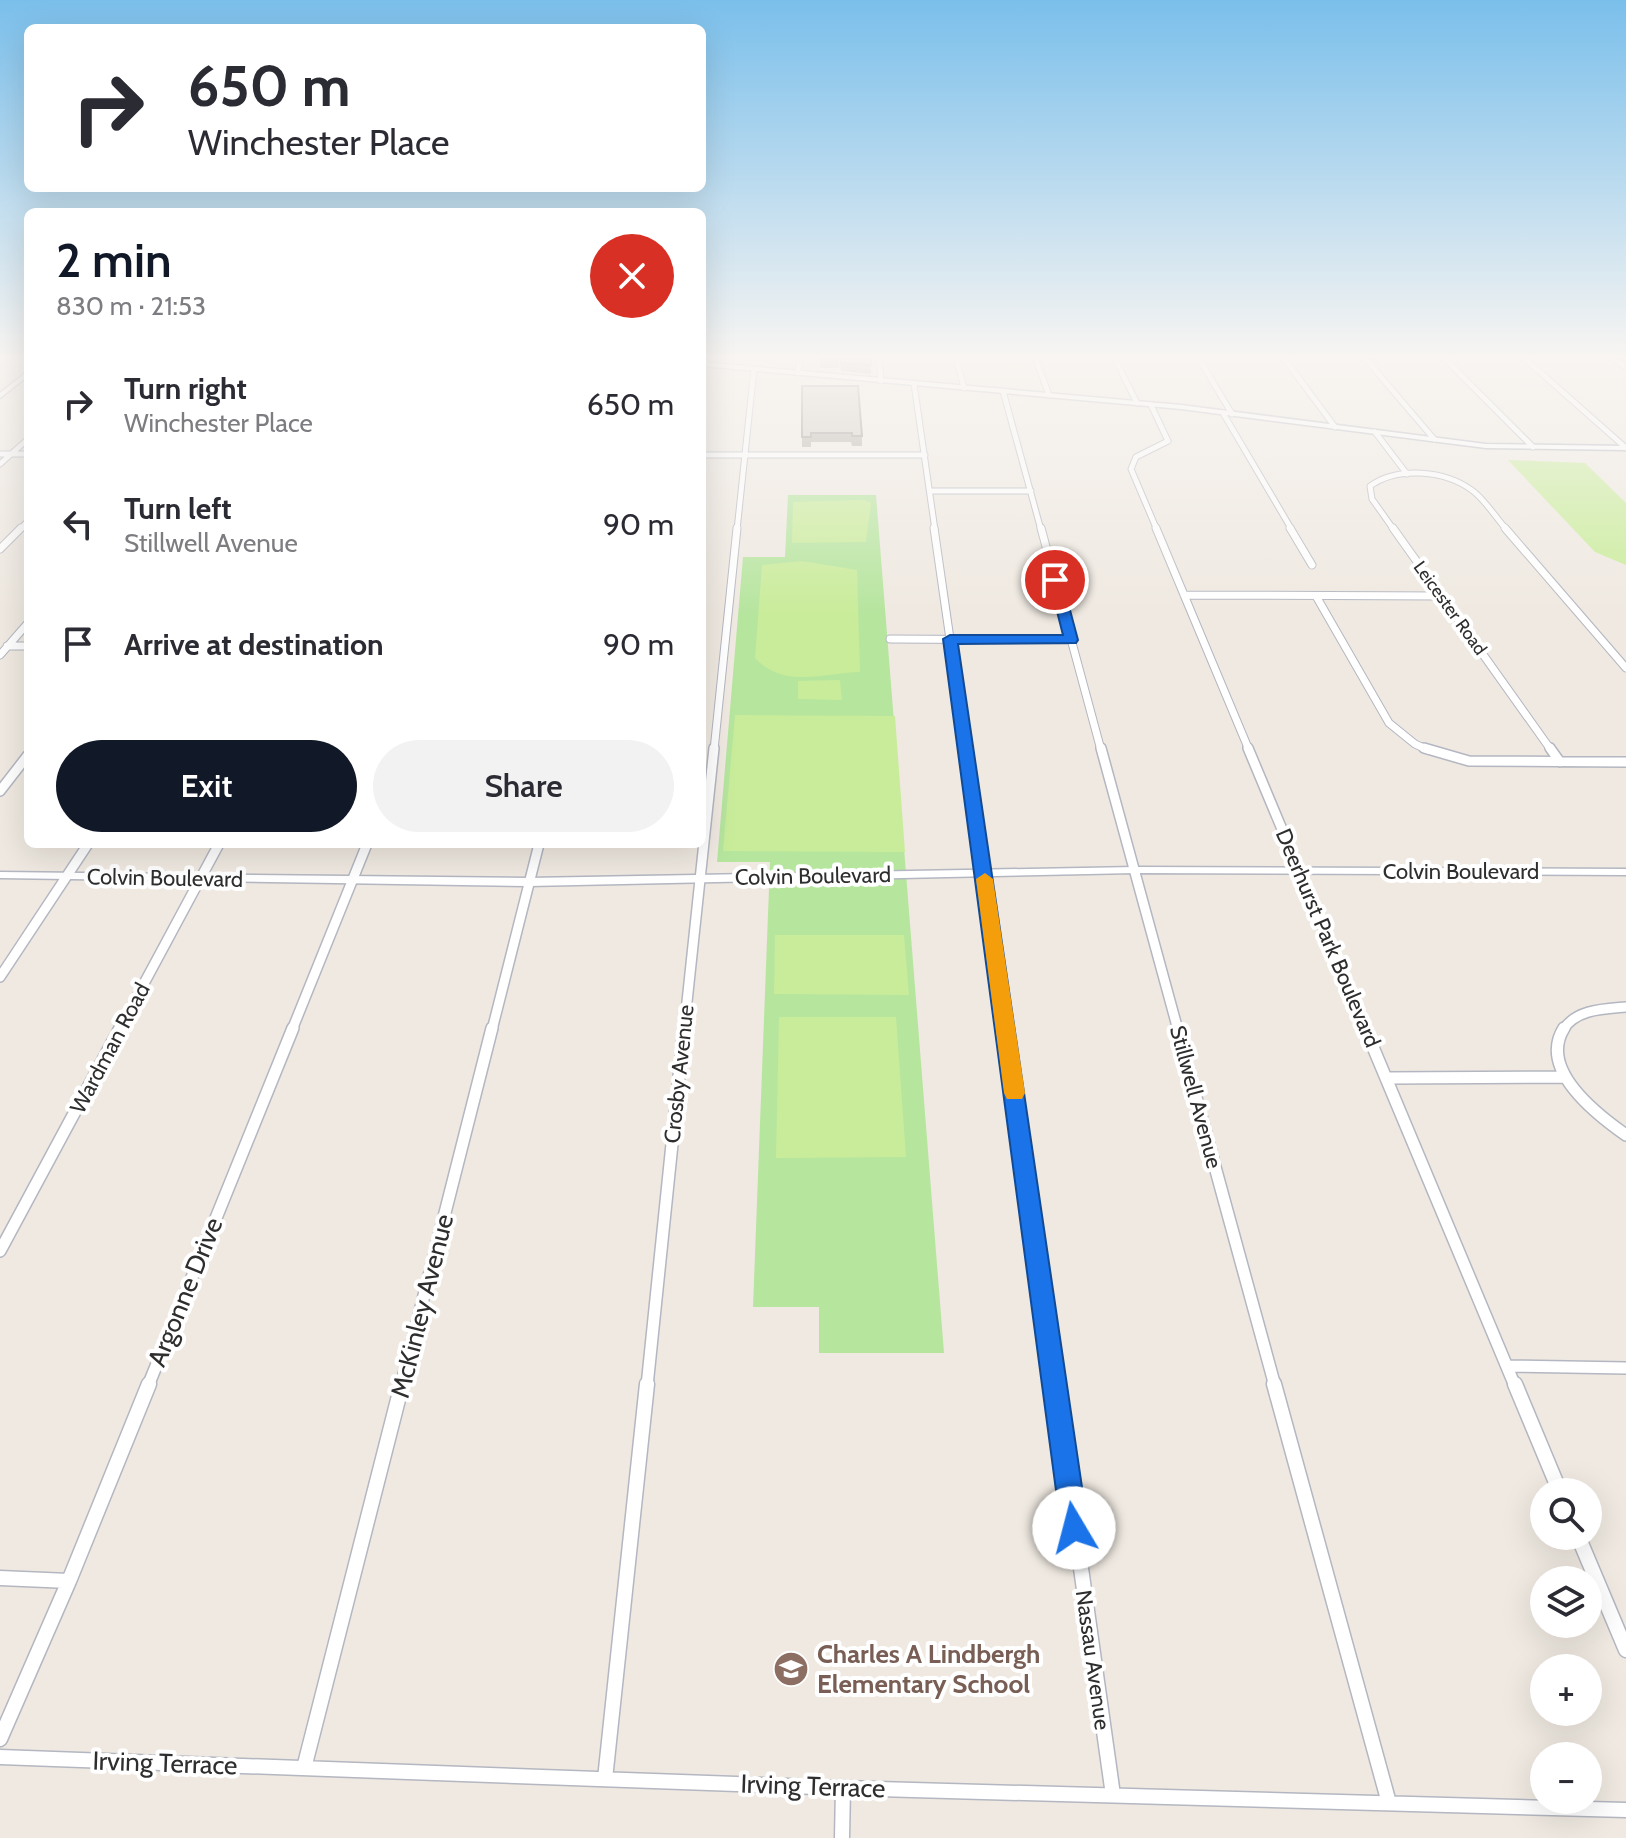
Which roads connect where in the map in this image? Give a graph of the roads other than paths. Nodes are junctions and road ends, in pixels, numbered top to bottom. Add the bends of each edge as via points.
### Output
1 (24, 443) edge
2 (746, 443) edge
3 (923, 443) edge
4 (1017, 443) edge
5 (1167, 443) edge
6 (1240, 443) edge
7 (1383, 443) edge
8 (1462, 443) edge
9 (1529, 443) edge
10 (1533, 447) junction
11 (1626, 448) edge
12 (0, 454) edge
13 (11, 454) junction
14 (24, 454) edge
15 (706, 455) edge
16 (745, 455) junction
17 (925, 455) junction
18 (0, 464) edge
19 (1407, 474) junction
20 (930, 491) junction
21 (1031, 491) junction
22 (24, 525) edge
23 (0, 549) edge
24 (1312, 565) dead end
25 (1184, 595) junction
26 (1316, 596) junction
27 (1442, 596) junction
28 (24, 627) edge
29 (890, 639) dead end
30 (950, 639) junction
31 (1071, 640) junction
32 (4, 646) edge
33 (0, 655) edge
34 (1626, 668) edge
35 (24, 760) edge
36 (1560, 762) junction
37 (1626, 762) edge
38 (0, 791) edge
39 (706, 822) edge
40 (85, 848) edge
41 (217, 848) edge
42 (365, 848) edge
43 (538, 848) edge
44 (703, 848) edge
45 (1135, 870) junction
46 (1299, 871) junction
47 (984, 872) junction
48 (1626, 872) edge
49 (0, 875) edge
50 (66, 876) junction
51 (201, 879) junction
52 (700, 879) junction
53 (352, 881) junction
54 (529, 882) junction
55 (0, 977) edge
56 (1626, 1007) edge
57 (1564, 1077) junction
58 (1386, 1078) junction
59 (1626, 1135) edge
60 (0, 1251) edge
61 (1507, 1366) junction
62 (1626, 1368) edge
63 (1554, 1478) edge
64 (1584, 1550) edge
65 (0, 1578) edge
66 (69, 1581) junction
67 (1626, 1650) edge
68 (0, 1739) edge
69 (0, 1757) edge
70 (304, 1768) junction
71 (605, 1779) junction
72 (843, 1788) junction
73 (1113, 1795) junction
74 (1389, 1803) junction
75 (1626, 1810) edge
76 (842, 1838) edge

1 - 13 street
2 - 16 street, Crosby Avenue
3 - 17 street, Nassau Avenue
4 - 21 street, Stillwell Avenue
5 - 25 street, Deerhurst Park Boulevard via 1138,454 1131,469
6 - 24 street
7 - 19 street
8 - 10 street
9 - 10 street
10 - 11 street
12 - 13 street
13 - 14 street
13 - 18 street
15 - 16 street
16 - 17 street
16 - 39 street, Crosby Avenue
17 - 20 street, Nassau Avenue
19 - 27 street, Leicester Road via 1378,479 1370,494
19 - 34 street via 1448,480 1482,498
20 - 21 street
20 - 30 street, Nassau Avenue
21 - 31 street, Stillwell Avenue
22 - 23 street
25 - 26 street
25 - 46 street, Deerhurst Park Boulevard
26 - 27 street
26 - 36 street via 1389,723 1404,737 1440,755 1469,761
27 - 36 street, Leicester Road
28 - 32 street
29 - 30 street
30 - 31 street
30 - 47 street, Nassau Avenue
31 - 45 street, Stillwell Avenue
32 - 33 street
35 - 38 street
36 - 37 street
40 - 50 street
41 - 51 street, Wardman Road
42 - 53 street, Argonne Drive
43 - 54 street, McKinley Avenue
44 - 52 street, Crosby Avenue
45 - 46 street, Colvin Boulevard
45 - 47 street, Colvin Boulevard
45 - 74 street, Stillwell Avenue
46 - 48 street, Colvin Boulevard
46 - 58 street, Deerhurst Park Boulevard
47 - 52 street, Colvin Boulevard
47 - 73 street, Nassau Avenue
49 - 50 street, Colvin Boulevard
50 - 51 street, Colvin Boulevard
50 - 55 street
51 - 53 street, Colvin Boulevard
51 - 60 street, Wardman Road
52 - 54 street, Colvin Boulevard
52 - 71 street, Crosby Avenue
53 - 54 street, Colvin Boulevard
53 - 66 street, Argonne Drive
54 - 70 street, McKinley Avenue
56 - 57 street via 1588,1011 1568,1023 1558,1042
57 - 58 street
57 - 59 street via 1585,1104
58 - 61 street, Deerhurst Park Boulevard
61 - 62 street
61 - 63 street, Deerhurst Park Boulevard
64 - 67 street
65 - 66 street
66 - 68 street, Argonne Drive
69 - 70 street, Irving Terrace
70 - 71 street, Irving Terrace
71 - 72 street, Irving Terrace
72 - 73 street, Irving Terrace
72 - 76 street
73 - 74 street, Irving Terrace
74 - 75 street, Irving Terrace

